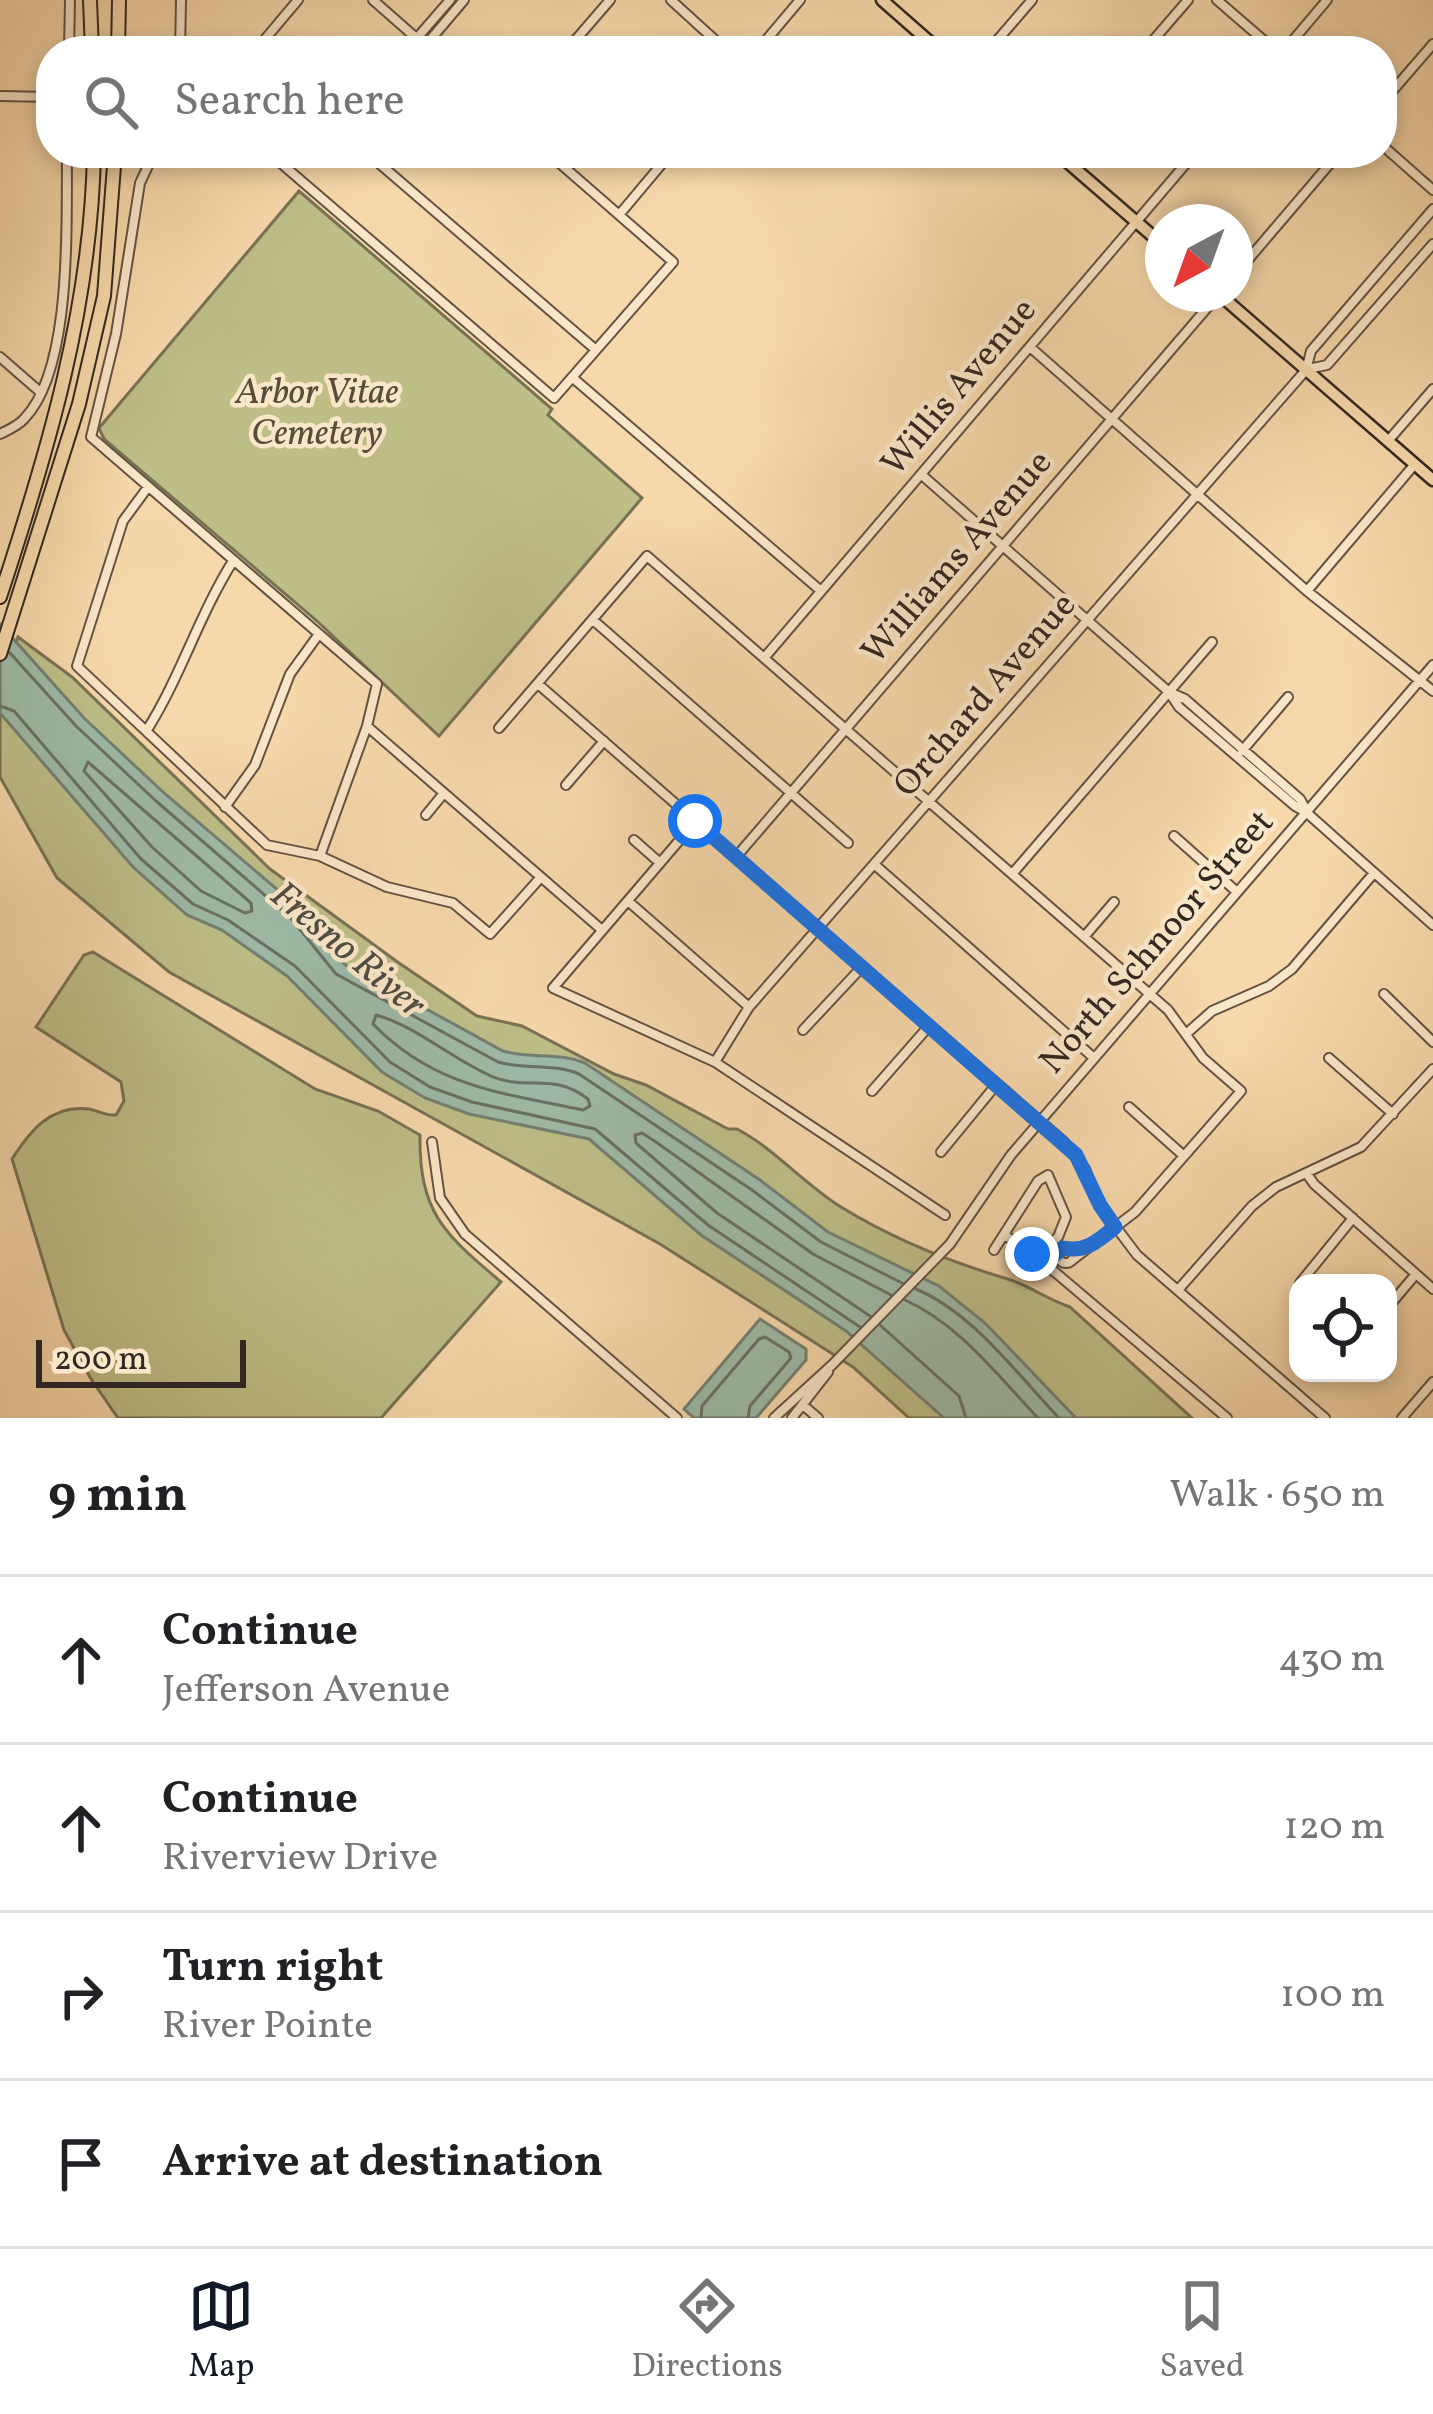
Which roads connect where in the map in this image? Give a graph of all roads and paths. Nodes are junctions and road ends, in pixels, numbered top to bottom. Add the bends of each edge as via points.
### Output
1 (70, 0) edge
2 (94, 0) edge
3 (121, 0) edge
4 (181, 0) edge
5 (298, 0) edge
6 (373, 0) edge
7 (450, 0) edge
8 (464, 0) edge
9 (610, 0) edge
10 (670, 0) edge
11 (800, 0) edge
12 (883, 0) edge
13 (1032, 0) edge
14 (1188, 0) edge
15 (1217, 0) edge
16 (1327, 0) edge
17 (69, 36) edge
18 (94, 36) edge
19 (118, 36) edge
20 (180, 36) edge
21 (268, 36) edge
22 (414, 36) edge
23 (429, 36) edge
24 (432, 36) edge
25 (579, 36) edge
26 (710, 36) edge
27 (770, 36) edge
28 (923, 36) edge
29 (1001, 36) edge
30 (1157, 36) edge
31 (1261, 36) edge
32 (1294, 36) edge
33 (1433, 44) edge
34 (1397, 86) edge
35 (0, 96) edge
36 (36, 97) edge
37 (1397, 158) edge
38 (67, 168) edge
39 (93, 168) edge
40 (114, 168) edge
41 (147, 168) edge
42 (286, 168) edge
43 (384, 168) edge
44 (565, 168) edge
45 (658, 168) edge
46 (1075, 168) edge
47 (1183, 168) edge
48 (1327, 168) edge
49 (1433, 190) edge
50 (1433, 209) edge
51 (619, 215) junction
52 (1136, 221) junction
53 (1145, 229) edge
54 (1433, 244) edge
55 (1253, 254) edge
56 (1370, 282) junction
57 (1387, 297) junction
58 (1203, 312) edge
59 (1240, 312) edge
60 (1030, 346) junction
61 (596, 350) junction
62 (0, 357) edge
63 (1306, 370) junction
64 (573, 378) junction
65 (1433, 389) edge
66 (39, 391) junction
67 (1113, 417) junction
68 (0, 434) edge
69 (1388, 441) junction
70 (1415, 464) junction
71 (922, 476) junction
72 (1433, 480) edge
73 (148, 487) junction
74 (1195, 493) junction
75 (1004, 548) junction
76 (233, 560) junction
77 (2, 591) edge
78 (821, 591) junction
79 (1307, 591) junction
80 (592, 620) junction
81 (1088, 621) junction
82 (319, 634) junction
83 (1212, 642) dead end
84 (0, 654) edge
85 (765, 657) junction
86 (1433, 665) edge
87 (1420, 680) junction
88 (538, 684) junction
89 (1433, 691) edge
90 (1169, 692) junction
91 (1288, 697) dead end
92 (367, 726) junction
93 (499, 728) dead end
94 (847, 728) junction
95 (147, 730) junction
96 (604, 741) junction
97 (1240, 753) junction
98 (566, 785) dead end
99 (791, 793) junction
100 (444, 794) junction
101 (931, 801) junction
102 (225, 807) junction
103 (1306, 812) junction
104 (425, 815) dead end
105 (695, 821) junction
106 (1174, 836) dead end
107 (634, 840) dead end
108 (848, 843) dead end
109 (320, 856) junction
110 (736, 857) junction
111 (660, 863) junction
112 (874, 864) junction
113 (1013, 873) junction
114 (1374, 873) junction
115 (541, 878) junction
116 (1237, 892) junction
117 (628, 900) junction
118 (1114, 902) dead end
119 (1433, 925) edge
120 (818, 928) junction
121 (602, 930) junction
122 (1084, 937) junction
123 (862, 967) junction
124 (1149, 994) junction
125 (1384, 994) dead end
126 (749, 1006) junction
127 (929, 1026) junction
128 (803, 1030) dead end
129 (1186, 1034) junction
130 (1433, 1042) edge
131 (1094, 1058) junction
132 (1329, 1058) dead end
133 (715, 1063) junction
134 (1433, 1069) edge
135 (996, 1084) junction
136 (872, 1091) dead end
137 (1130, 1107) dead end
138 (1393, 1114) junction
139 (1040, 1121) junction
140 (432, 1142) dead end
141 (940, 1152) dead end
142 (1184, 1156) junction
143 (1307, 1174) junction
144 (945, 1215) dead end
145 (1352, 1218) junction
146 (1115, 1227) junction
147 (1005, 1235) junction
148 (994, 1250) dead end
149 (1070, 1258) junction
150 (1040, 1260) junction
151 (1056, 1273) junction
152 (1306, 1274) edge
153 (1416, 1274) junction
154 (1433, 1288) edge
155 (1178, 1289) junction
156 (1397, 1296) edge
157 (832, 1366) junction
158 (1433, 1382) edge
159 (803, 1405) junction
160 (676, 1418) edge
161 (774, 1418) edge
162 (792, 1418) edge
163 (818, 1418) edge
164 (1227, 1418) edge
165 (1324, 1418) edge
166 (1402, 1418) edge

1 - 17 street
2 - 18 highway
3 - 19 highway
4 - 20 street
5 - 21 street
6 - 22 street
7 - 23 street
8 - 24 street
9 - 25 street
10 - 26 street
11 - 27 street
12 - 28 main road
13 - 29 street
14 - 30 street
15 - 31 street
16 - 32 street
33 - 34 street
35 - 36 street
37 - 49 street
38 - 66 street via 59,332
39 - 77 highway via 81,304 62,396
40 - 84 highway via 104,296 79,404
41 - 73 street via 91,436
42 - 64 street via 554,398
43 - 61 street
44 - 51 street
45 - 51 street
46 - 52 main road
47 - 52 street, Willis Avenue
48 - 55 street
50 - 56 street
51 - 61 street via 673,262
52 - 53 main road
52 - 60 street, Willis Avenue
54 - 57 street
56 - 57 street
56 - 63 street via 1311,351
57 - 63 street via 1327,365
58 - 67 street, Williams Avenue
59 - 63 main road
60 - 67 street
60 - 71 street, Willis Avenue
61 - 64 street
62 - 66 street
63 - 69 main road
63 - 74 street, Orchard Avenue
64 - 78 street
65 - 69 street
66 - 68 street via 25,419
67 - 74 street
67 - 75 street, Williams Avenue
69 - 70 main road
70 - 72 main road
70 - 79 street
71 - 75 street
71 - 78 street, Willis Avenue
73 - 76 street
73 - 95 street via 123,521 77,667
74 - 79 street
74 - 81 street, Orchard Avenue
75 - 81 street
75 - 94 street, Williams Avenue
76 - 82 street
76 - 95 street
78 - 85 street, Willis Avenue
79 - 87 street
80 - 85 street via 647,556
80 - 88 street
80 - 99 street
81 - 90 street
81 - 101 street, Orchard Avenue
82 - 92 street via 377,684
82 - 102 street via 290,674 255,765
83 - 90 street
85 - 94 street
86 - 87 street, North Schnoor Street
87 - 89 street
87 - 103 street, North Schnoor Street
88 - 93 street
88 - 96 street
90 - 97 street
90 - 113 street
91 - 97 street
92 - 100 street
92 - 109 street
94 - 99 street, Williams Avenue
94 - 101 street
95 - 102 street
96 - 98 street
96 - 105 street
97 - 103 street
99 - 108 street
99 - 110 street, Williams Avenue
100 - 104 street
100 - 115 street
101 - 112 street, Orchard Avenue
101 - 113 street
102 - 109 street via 267,845
103 - 114 street
103 - 116 street, North Schnoor Street
105 - 110 street
105 - 111 street
106 - 116 street
107 - 111 street
109 - 115 street via 387,887 453,903 490,934
110 - 120 street
111 - 117 street
112 - 120 street, Orchard Avenue
112 - 131 street
113 - 122 street
114 - 119 street
114 - 129 street via 1292,969 1212,1011
115 - 121 street
116 - 124 street, North Schnoor Street
117 - 121 street
117 - 126 street
118 - 122 street
120 - 123 street
120 - 126 street, Orchard Avenue
121 - 133 street via 553,988
122 - 124 street
123 - 127 street
123 - 128 street
124 - 129 street
124 - 131 street, North Schnoor Street
125 - 130 street
126 - 133 street, Orchard Avenue
127 - 135 street
127 - 136 street
129 - 142 street via 1241,1091
131 - 139 street, North Schnoor Street
132 - 138 street
133 - 144 street
134 - 138 street
135 - 139 street
135 - 141 street
137 - 142 street
138 - 143 street via 1361,1147
139 - 146 street via 1076,1155
139 - 157 street, North Schnoor Street via 935,1260
140 - 160 street via 440,1198 465,1234
142 - 146 street
143 - 145 street
143 - 155 street via 1252,1206
145 - 152 street
145 - 153 street
146 - 149 street
146 - 155 street
147 - 148 street
147 - 150 street
147 - 150 street via 1048,1174 1066,1217
149 - 150 street
149 - 151 street
150 - 151 street
151 - 164 street
153 - 154 street
153 - 156 street
155 - 165 street
157 - 159 street, North Schnoor Street
157 - 161 street, North Schnoor Street
158 - 166 street
159 - 162 street, North Schnoor Street
159 - 163 street

